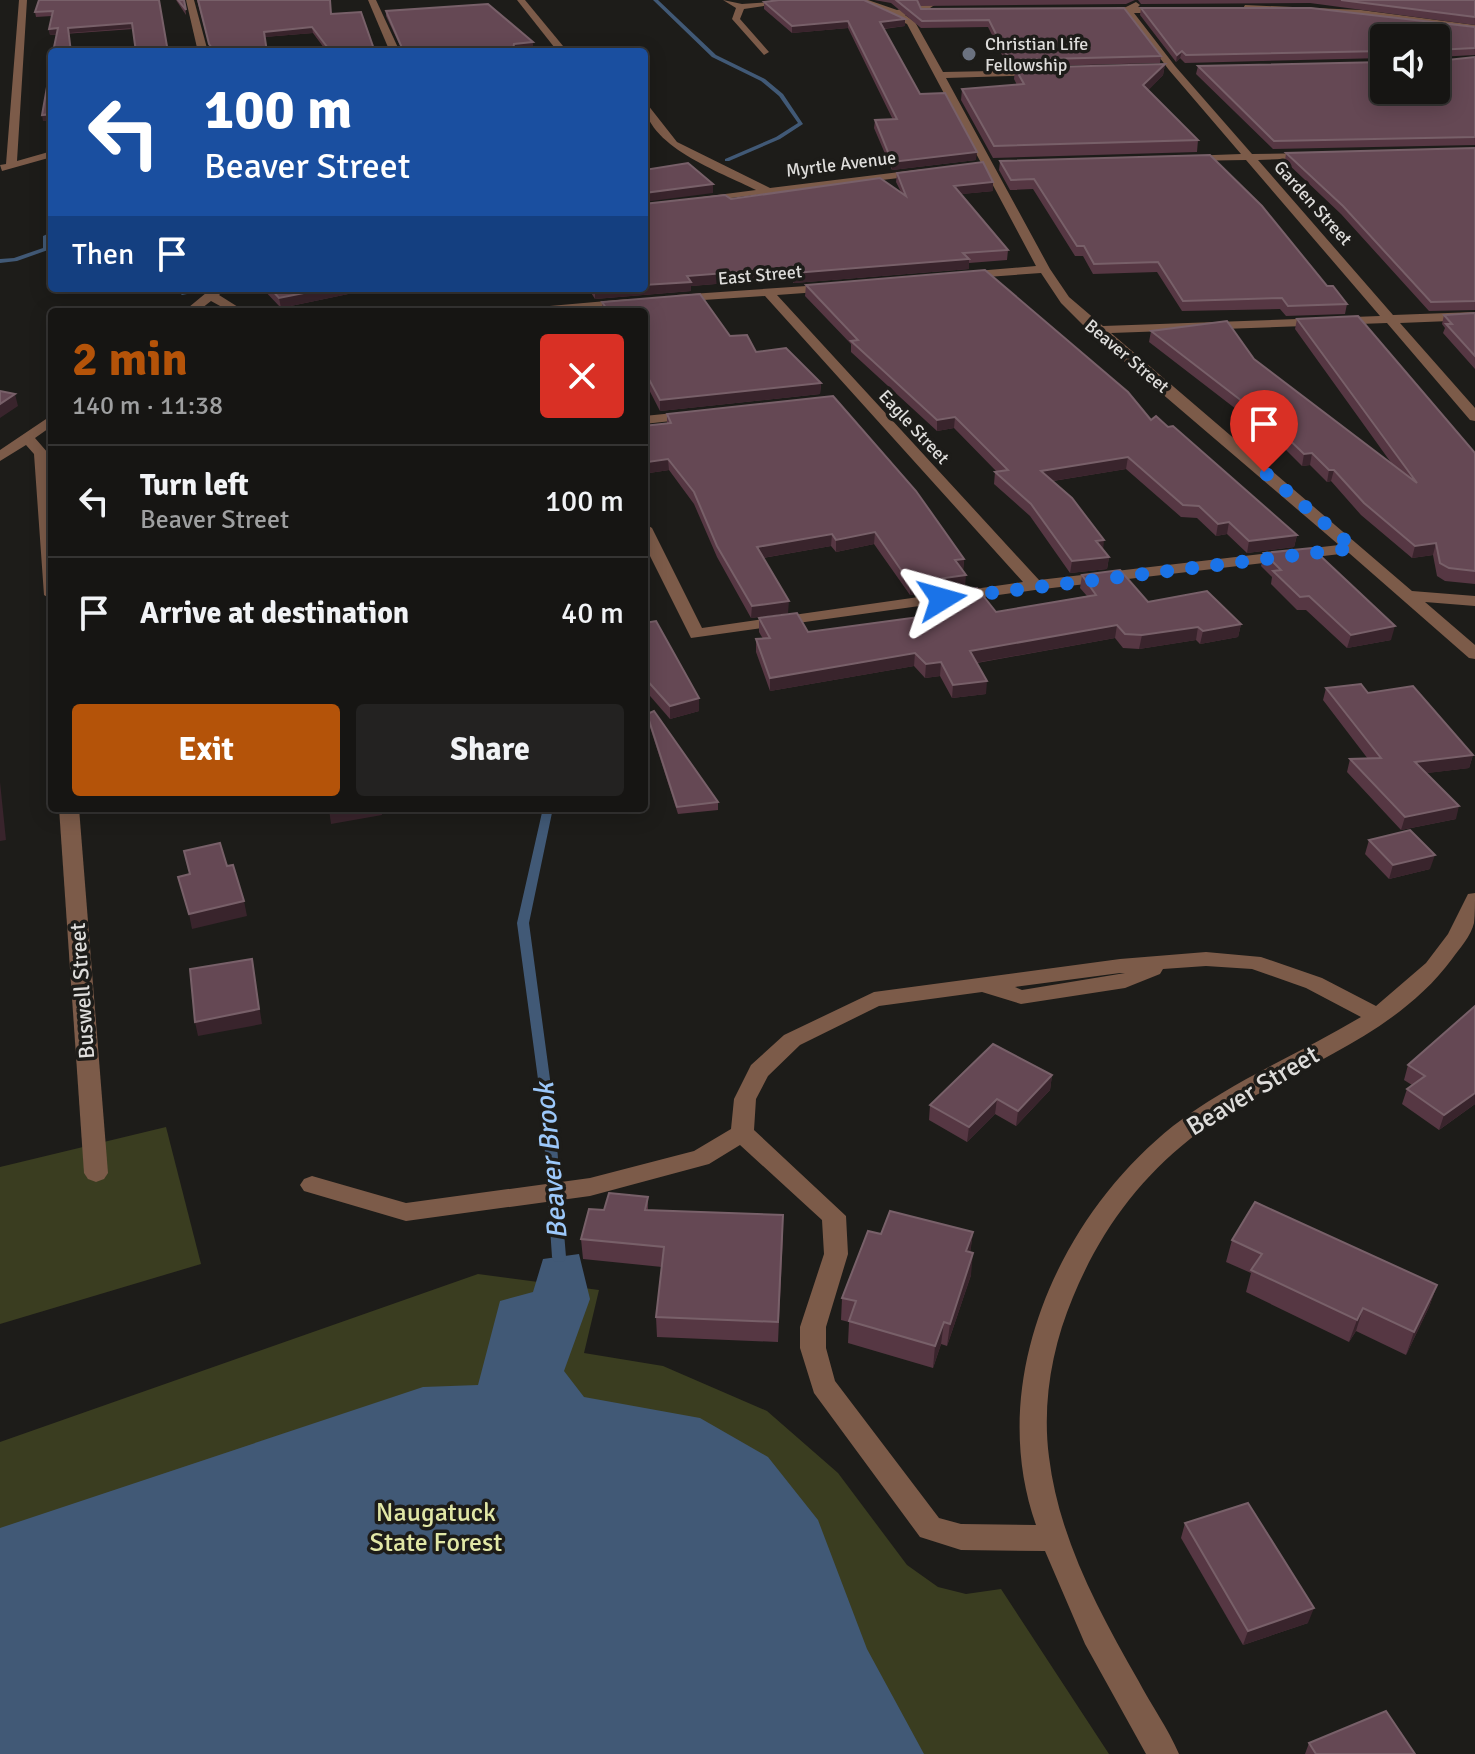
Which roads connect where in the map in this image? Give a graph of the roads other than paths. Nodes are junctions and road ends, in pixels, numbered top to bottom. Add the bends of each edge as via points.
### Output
1 (23, 0) edge
2 (190, 0) edge
3 (372, 0) edge
4 (521, 0) edge
5 (727, 0) edge
6 (800, 0) edge
7 (860, 0) edge
8 (938, 0) edge
9 (1143, 0) edge
10 (741, 7) junction
11 (1173, 9) edge
12 (1233, 9) edge
13 (921, 10) junction
14 (1083, 10) edge
15 (1128, 10) junction
16 (949, 11) edge
17 (896, 13) junction
18 (1475, 28) edge
19 (202, 48) edge
20 (393, 48) edge
21 (559, 48) edge
22 (764, 52) dead end
23 (1187, 67) edge
24 (1156, 68) edge
25 (1172, 68) junction
26 (1048, 71) edge
27 (940, 75) junction
28 (648, 109) edge
29 (48, 155) edge
30 (1324, 155) edge
31 (1249, 157) junction
32 (1169, 159) edge
33 (5, 167) edge
34 (933, 171) edge
35 (769, 192) junction
36 (691, 202) edge
37 (1044, 269) junction
38 (954, 277) edge
39 (845, 286) edge
40 (214, 292) edge
41 (768, 292) junction
42 (664, 300) edge
43 (650, 302) edge
44 (194, 308) edge
45 (235, 308) edge
46 (576, 308) edge
47 (1475, 316) edge
48 (1393, 319) junction
49 (1096, 330) junction
50 (706, 413) edge
51 (1475, 417) edge
52 (648, 420) edge
53 (48, 422) edge
54 (27, 438) junction
55 (0, 457) edge
56 (648, 536) edge
57 (48, 543) edge
58 (1354, 548) junction
59 (1035, 585) junction
60 (1409, 596) junction
61 (1475, 601) edge
62 (1475, 654) edge
63 (69, 812) edge
64 (1475, 899) edge
65 (1378, 1016) junction
66 (742, 1133) junction
67 (96, 1173) dead end
68 (312, 1185) dead end
69 (1053, 1538) junction
70 (1163, 1754) edge

1 - 33 street
2 - 19 street
3 - 20 street
4 - 21 street
5 - 10 street
6 - 10 street
7 - 17 street, Beaver Street
8 - 13 street
9 - 15 street
10 - 22 street via 736,19
11 - 15 street
12 - 18 street via 1361,13
13 - 16 street
13 - 17 street
14 - 15 street
15 - 25 street, Garden Street
17 - 27 street, Beaver Street via 911,22
23 - 25 street
24 - 25 street
25 - 31 street, Garden Street
26 - 27 street
27 - 37 street, Beaver Street
28 - 35 street via 673,144
29 - 33 street
30 - 31 street
31 - 32 street
31 - 48 street, Garden Street
34 - 35 street, Myrtle Avenue
35 - 36 street, Myrtle Avenue
37 - 38 street
37 - 49 street, Beaver Street via 1065,300
39 - 41 street, East Street
40 - 44 street
40 - 45 street
41 - 42 street, East Street
41 - 59 street, Eagle Street via 854,398
43 - 46 street
47 - 48 street
48 - 49 street
48 - 51 street, Garden Street
49 - 58 street, Beaver Street
50 - 52 street
53 - 54 street
54 - 55 street
54 - 57 street via 41,453
56 - 59 street via 697,634
58 - 59 street
58 - 60 street, Beaver Street
60 - 61 street
60 - 62 street, Beaver Street
63 - 67 street, Buswell Street
64 - 65 street, Beaver Street via 1448,950 1421,981
65 - 66 street via 1314,983 1254,962 1206,959 874,999 792,1040 759,1071 745,1099
65 - 69 street, Beaver Street via 1226,1102 1166,1145 1135,1174 1091,1231 1054,1302 1036,1371 1037,1482
66 - 68 street via 701,1158 590,1187 406,1212
66 - 69 street via 834,1216 836,1254 813,1327 813,1348 823,1385 892,1482 930,1528 961,1537
69 - 70 street, Beaver Street via 1091,1628

